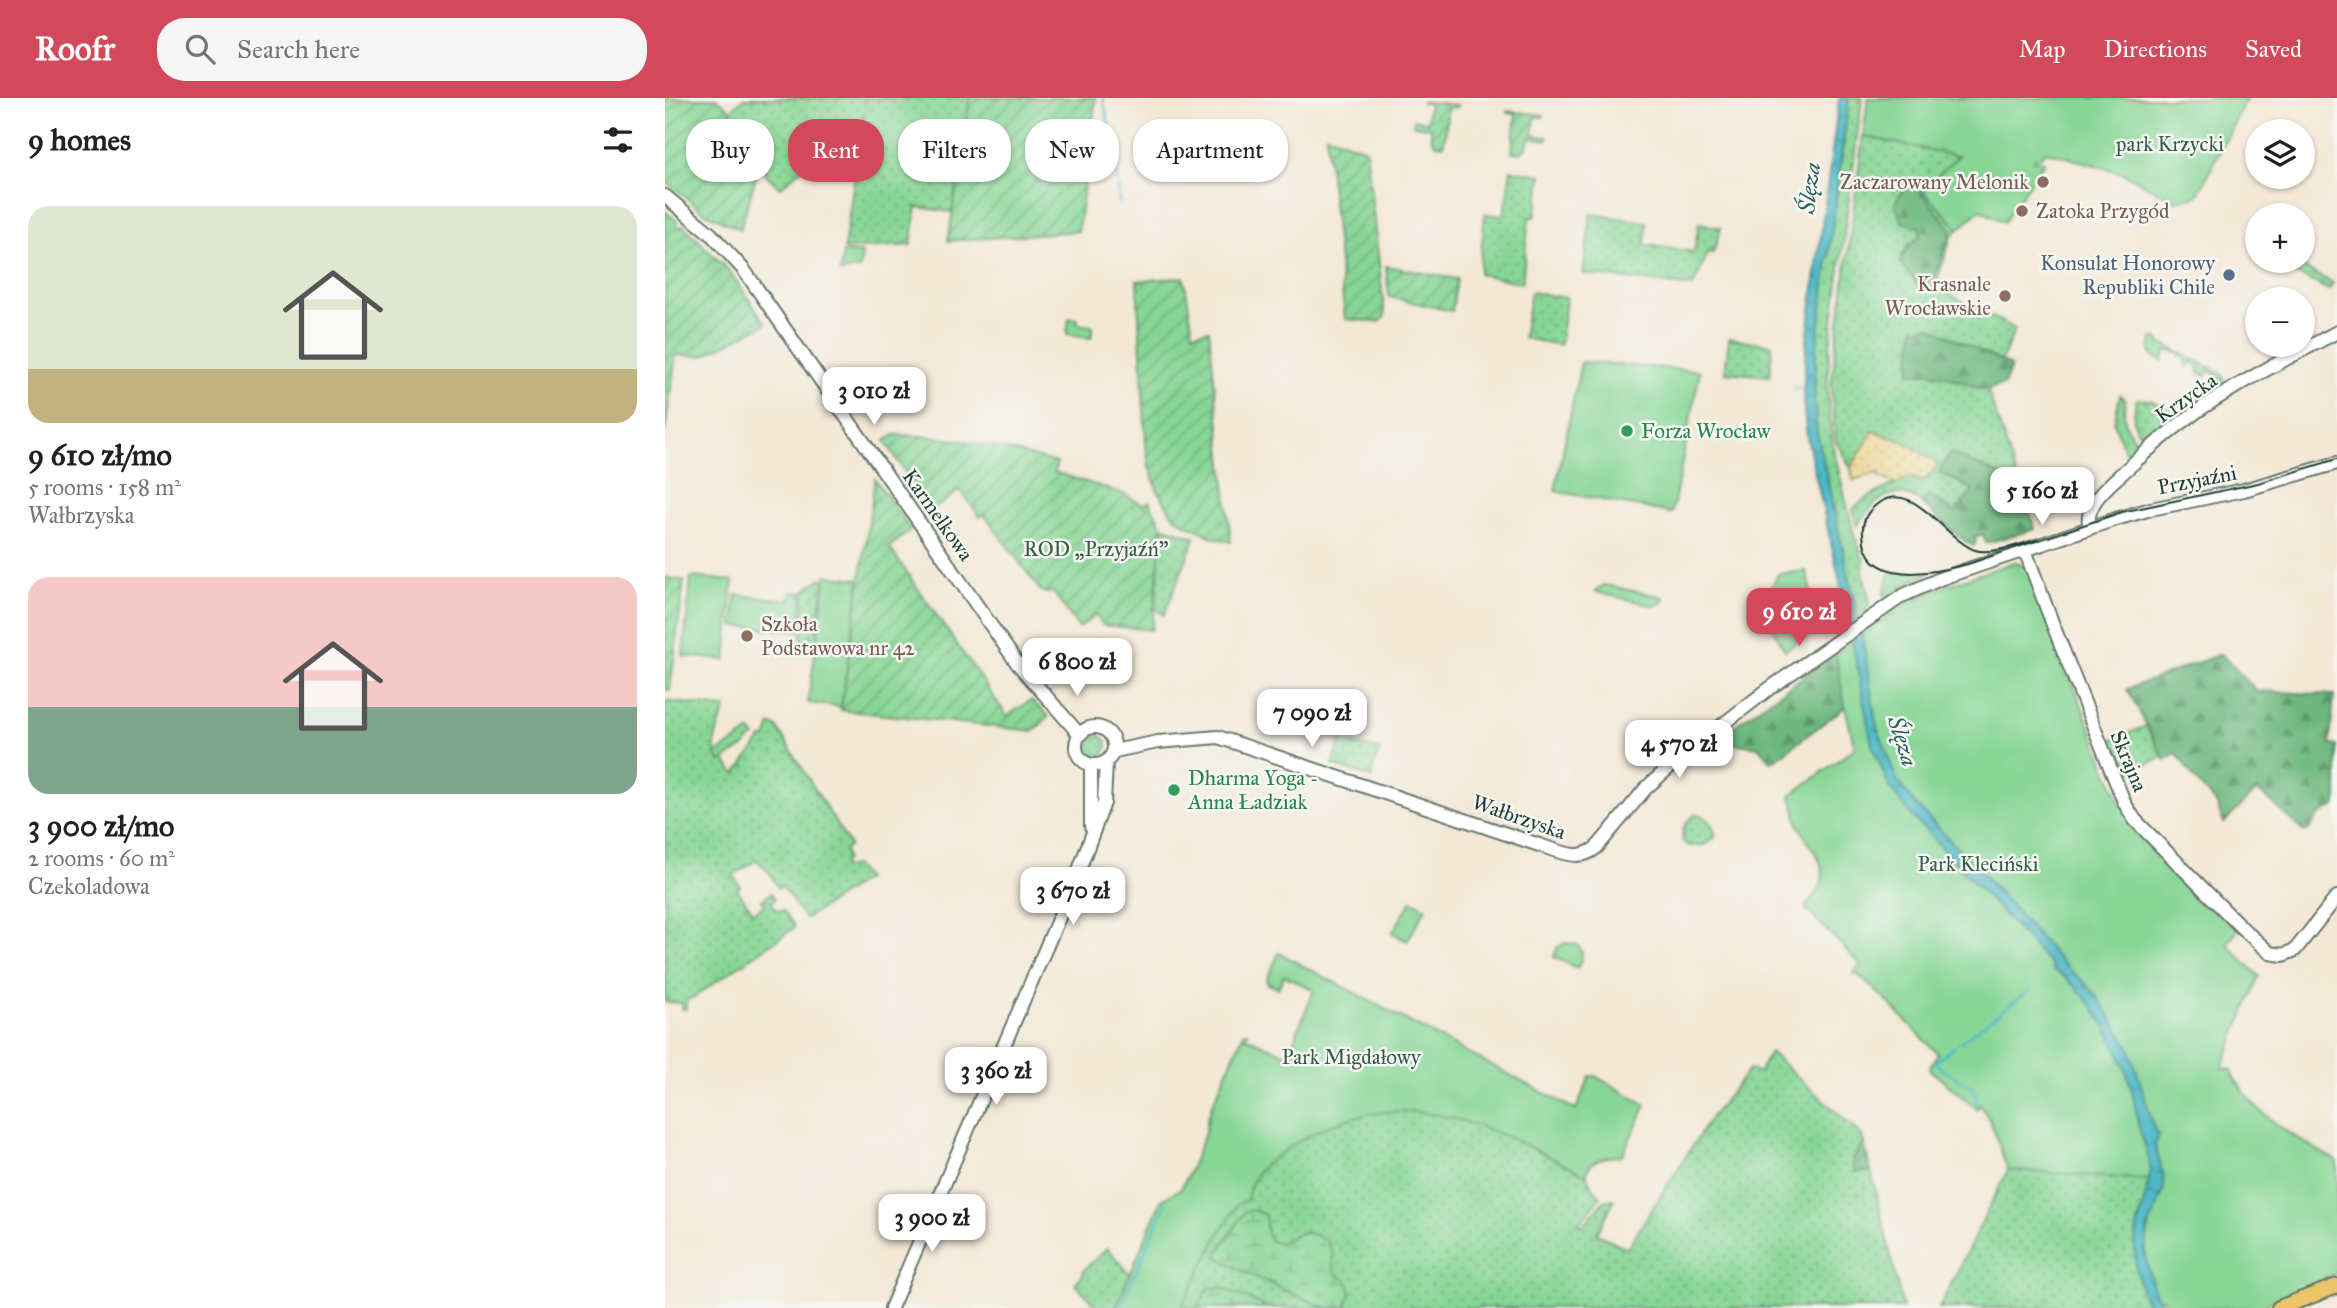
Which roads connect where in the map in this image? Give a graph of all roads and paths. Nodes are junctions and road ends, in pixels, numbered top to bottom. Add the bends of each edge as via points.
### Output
1 (665, 195) edge
2 (2337, 332) edge
3 (2337, 463) edge
4 (2090, 527) junction
5 (2025, 550) junction
6 (1084, 732) junction
7 (1113, 745) junction
8 (1106, 762) junction
9 (1091, 765) junction
10 (1092, 833) junction
11 (2337, 897) edge
12 (2337, 1286) edge
13 (2337, 1294) edge
14 (891, 1308) edge
15 (2279, 1308) edge
16 (2302, 1308) edge

1 - 6 street, Karmelkowa via 744,270 1017,663
2 - 4 street, Krzycka via 2222,394 2167,434 2097,498 2089,514
3 - 4 street, Przyjaźni via 2244,491 2151,509
4 - 5 street, Przyjaźni
5 - 7 street, Wałbrzyska via 1902,596 1682,756 1646,788 1598,846 1581,855 1557,851 1226,738
5 - 11 street, Skrajna via 2135,820 2260,946 2278,955 2295,950
6 - 7 street via 1106,730
6 - 9 street via 1078,754
7 - 8 street
8 - 9 street
8 - 10 street via 1104,803
9 - 10 street
10 - 14 street
12 - 15 main road
13 - 16 main road

